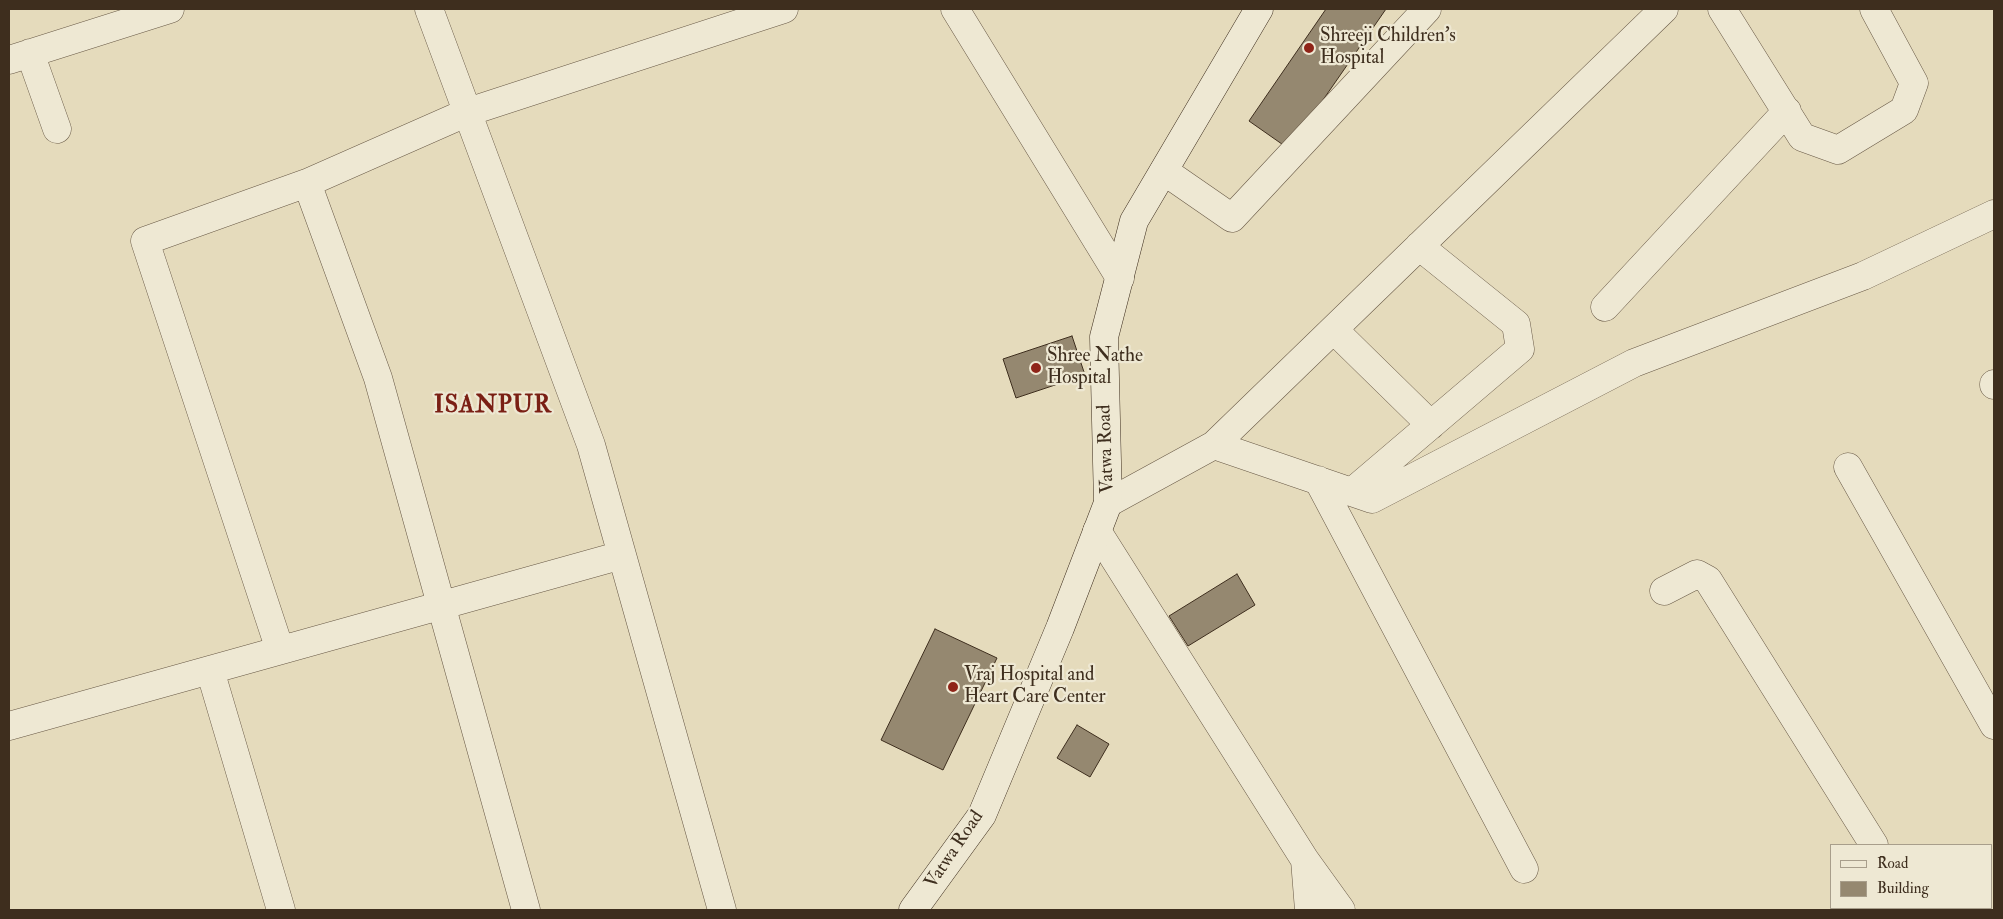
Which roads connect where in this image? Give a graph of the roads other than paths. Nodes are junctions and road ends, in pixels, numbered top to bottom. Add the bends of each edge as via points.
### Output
1 (170, 9) edge
2 (429, 9) edge
3 (784, 9) edge
4 (955, 9) edge
5 (1259, 9) edge
6 (1427, 9) edge
7 (1664, 9) edge
8 (1722, 9) edge
9 (1874, 9) edge
10 (115, 17) edge
11 (20, 56) edge
12 (1787, 111) junction
13 (468, 112) junction
14 (57, 129) dead end
15 (1164, 171) junction
16 (307, 183) junction
17 (1994, 214) edge
18 (1419, 246) junction
19 (1120, 278) junction
20 (1605, 307) dead end
21 (1334, 330) junction
22 (1431, 425) junction
23 (1214, 445) junction
24 (1848, 467) dead end
25 (1318, 480) junction
26 (1352, 492) junction
27 (1108, 502) junction
28 (1097, 530) junction
29 (622, 555) junction
30 (1664, 591) dead end
31 (440, 605) junction
32 (280, 650) junction
33 (210, 670) junction
34 (1994, 725) edge
35 (9, 726) edge
36 (1873, 844) edge
37 (1306, 860) junction
38 (1524, 868) dead end
39 (281, 910) edge
40 (526, 910) edge
41 (722, 910) edge
42 (913, 910) edge
43 (1309, 910) edge
44 (1341, 910) edge

1 - 10 street
2 - 13 street
3 - 13 street
4 - 19 street
5 - 15 street, Vatwa Road
6 - 15 street via 1232,218
7 - 18 street
8 - 12 street
9 - 12 street via 1914,83 1904,110 1838,150 1802,137
10 - 11 street
11 - 14 street
12 - 20 street
13 - 16 street
13 - 29 street via 591,445
15 - 19 street, Vatwa Road via 1134,220
16 - 31 street via 378,378
16 - 32 street via 145,241
17 - 26 street via 1863,276 1634,363 1372,499
18 - 21 street
18 - 22 street via 1516,324 1520,350
19 - 27 street, Vatwa Road via 1104,337
21 - 22 street
21 - 23 street
22 - 26 street
23 - 25 street
23 - 27 street
24 - 34 street
25 - 26 street
25 - 38 street
27 - 28 street, Vatwa Road
28 - 37 street
28 - 42 street, Vatwa Road via 982,815
29 - 31 street
29 - 41 street
30 - 36 street via 1697,574 1708,580
31 - 32 street
31 - 40 street
32 - 33 street
33 - 35 street
33 - 39 street
37 - 43 street
37 - 44 street

